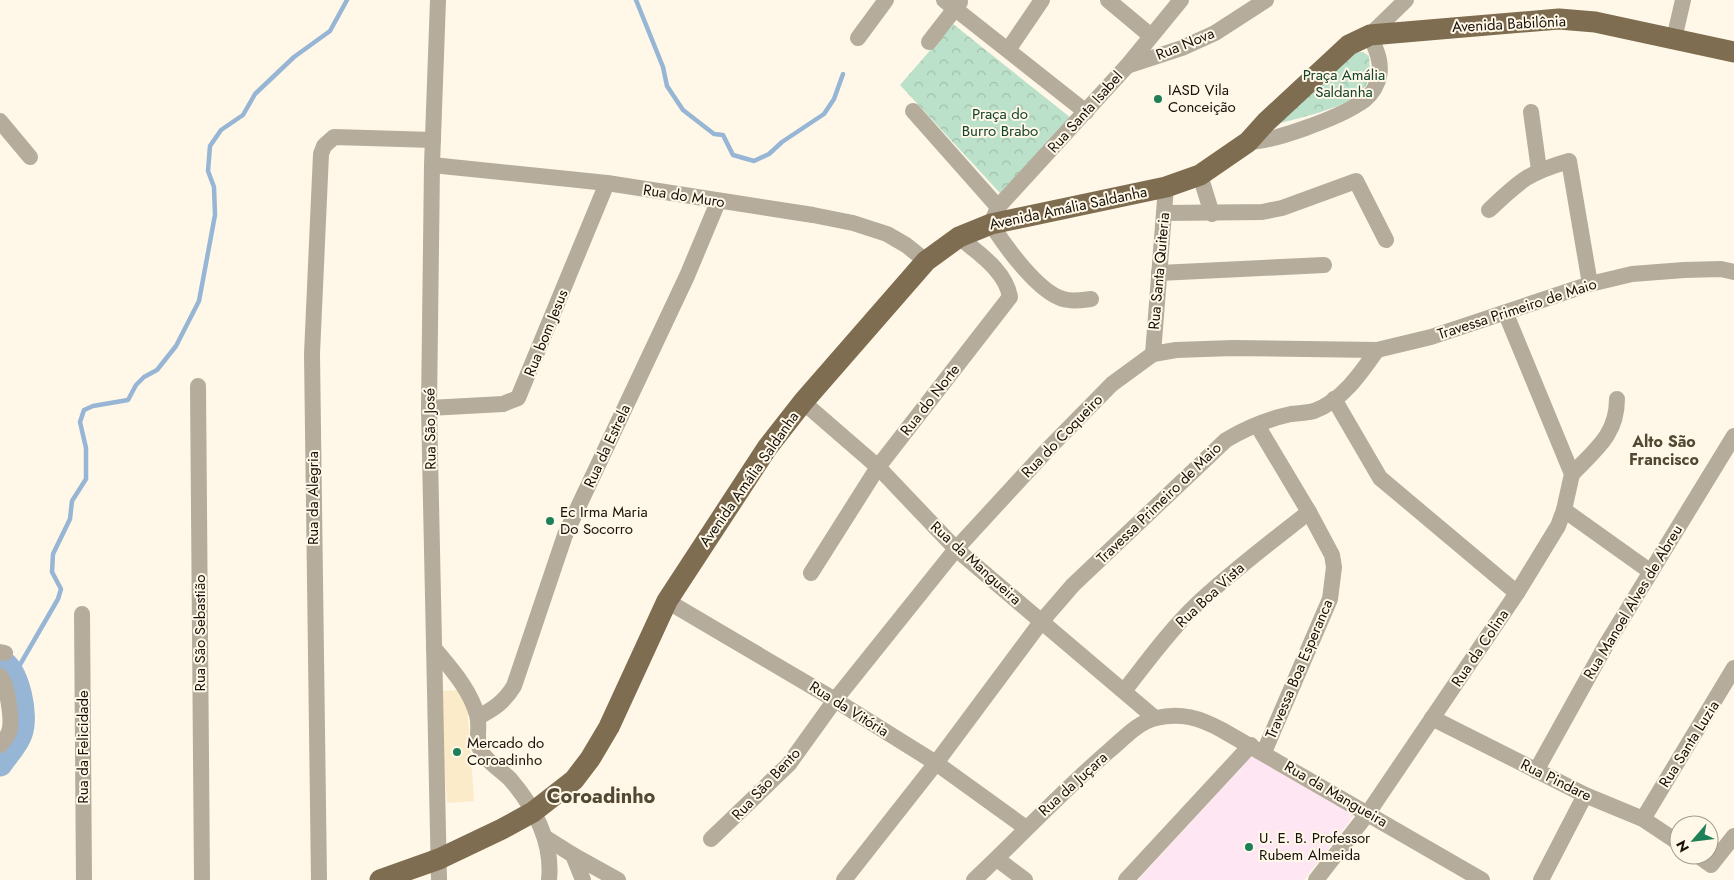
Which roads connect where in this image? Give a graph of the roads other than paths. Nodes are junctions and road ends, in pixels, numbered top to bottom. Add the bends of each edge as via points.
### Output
1 (438, 0) edge
2 (886, 0) edge
3 (1042, 0) edge
4 (1108, 0) edge
5 (1181, 0) edge
6 (1266, 0) edge
7 (1406, 0) edge
8 (1683, 0) edge
9 (953, 3) edge
10 (1370, 35) junction
11 (1151, 36) junction
12 (858, 38) dead end
13 (1674, 39) junction
14 (929, 42) dead end
15 (1008, 50) junction
16 (1734, 52) edge
17 (1127, 66) junction
18 (913, 111) dead end
19 (1086, 112) junction
20 (1531, 112) dead end
21 (0, 121) edge
22 (433, 140) junction
23 (1248, 142) junction
24 (30, 158) dead end
25 (432, 165) junction
26 (1539, 170) junction
27 (1200, 175) junction
28 (607, 183) junction
29 (1166, 187) junction
30 (718, 202) junction
31 (1489, 210) dead end
32 (1164, 213) junction
33 (1212, 214) junction
34 (994, 216) junction
35 (959, 237) junction
36 (1386, 240) dead end
37 (926, 261) junction
38 (1324, 265) dead end
39 (1734, 272) edge
40 (1159, 273) junction
41 (1590, 284) junction
42 (1091, 299) dead end
43 (1506, 314) junction
44 (1377, 350) junction
45 (1153, 354) junction
46 (198, 386) dead end
47 (1334, 399) junction
48 (1617, 399) dead end
49 (803, 402) junction
50 (429, 408) junction
51 (1257, 425) junction
52 (1734, 436) edge
53 (878, 467) junction
54 (1572, 474) junction
55 (1564, 510) junction
56 (1309, 512) junction
57 (956, 549) junction
58 (1651, 572) junction
59 (811, 573) dead end
60 (1517, 593) junction
61 (667, 601) junction
62 (82, 614) dead end
63 (1041, 622) junction
64 (434, 648) junction
65 (1734, 668) edge
66 (2, 679) edge
67 (1124, 691) junction
68 (836, 700) junction
69 (1186, 715) joint
70 (478, 717) junction
71 (1155, 718) junction
72 (1432, 718) junction
73 (0, 746) edge
74 (1258, 749) junction
75 (936, 764) junction
76 (1536, 771) junction
77 (1585, 795) junction
78 (533, 812) junction
79 (1368, 813) junction
80 (1643, 819) junction
81 (1026, 828) junction
82 (1669, 836) edge
83 (1734, 836) edge
84 (546, 838) junction
85 (711, 839) dead end
86 (1719, 854) edge
87 (573, 855) junction
88 (440, 859) junction
89 (997, 859) junction
90 (84, 880) edge
91 (202, 880) edge
92 (319, 880) edge
93 (380, 880) edge
94 (439, 880) edge
95 (549, 880) edge
96 (583, 880) edge
97 (618, 880) edge
98 (844, 880) edge
99 (974, 880) edge
100 (1025, 880) edge
101 (1126, 880) edge
102 (1316, 880) edge
103 (1482, 880) edge
104 (1541, 880) edge

1 - 22 street, Rua São José
2 - 12 street
3 - 15 street
4 - 11 street
5 - 11 street, Rua Santa Isabel
6 - 17 street, Rua Nova via 1215,33
7 - 10 street, Avenida Amália Saldanha
8 - 13 street
9 - 14 street
9 - 15 street
10 - 13 main road, Avenida Babilônia via 1559,20 1595,22
10 - 23 main road, Avenida Amália Saldanha via 1341,52
10 - 23 street, Avenida Amália Saldanha via 1377,51 1380,74 1371,94 1361,103 1290,133
11 - 17 street, Rua Santa Isabel
13 - 16 main road, Avenida Babilônia
15 - 19 street
17 - 19 street, Rua Santa Isabel
18 - 34 street
19 - 34 street, Rua Santa Isabel
20 - 26 street
21 - 24 street
22 - 25 street, Rua São José
22 - 92 street, Rua da Alegria via 334,137 321,154 314,292 313,530
23 - 27 main road, Avenida Amália Saldanha
25 - 28 street, Rua do Muro
25 - 50 street, Rua São José
26 - 31 street via 1521,179
26 - 41 street via 1569,161
27 - 29 main road, Avenida Amália Saldanha
27 - 33 street
28 - 30 street, Rua do Muro
28 - 50 street, Rua bom Jesus via 518,398 503,404
29 - 32 street, Rua Santa Quiteria
29 - 34 main road, Avenida Amália Saldanha
30 - 37 street, Rua do Muro via 853,223 887,234 906,244
30 - 70 street, Rua da Estrela via 688,276 564,535 514,686 506,699
32 - 33 street
32 - 40 street, Rua Santa Quiteria
33 - 36 street via 1282,208 1356,181
34 - 35 main road, Avenida Amália Saldanha
34 - 42 street via 1022,265 1053,295 1074,300
35 - 37 main road, Avenida Amália Saldanha
35 - 53 street, Rua do Norte via 997,271 1008,284 1010,296
37 - 49 main road, Avenida Amália Saldanha
38 - 40 street
39 - 41 street, Travessa Primeiro de Maio via 1721,269 1632,274
40 - 45 street, Rua Santa Quiteria
41 - 43 street, Travessa Primeiro de Maio
43 - 44 street, Travessa Primeiro de Maio
43 - 54 street
44 - 45 street, Rua do Coqueiro via 1233,348
44 - 47 street, Travessa Primeiro de Maio via 1353,383
45 - 57 street, Rua do Coqueiro via 1112,384
46 - 91 street, Rua São Sebastião
47 - 51 street, Travessa Primeiro de Maio via 1313,411 1290,414
47 - 60 street via 1380,478
48 - 54 street via 1614,426
49 - 53 street, Rua da Mangueira
49 - 61 main road, Avenida Amália Saldanha via 767,448
50 - 64 street, Rua São José
51 - 56 street, Travessa Boa Esperanca
51 - 63 street, Travessa Primeiro de Maio via 1226,440 1182,480 1074,585
52 - 58 street, Rua Manoel Alves de Abreu
53 - 57 street, Rua da Mangueira
53 - 59 street, Rua do Norte
54 - 55 street, Rua da Colina
55 - 58 street
55 - 60 street, Rua da Colina via 1558,526
56 - 67 street, Rua Boa Vista via 1196,606
56 - 74 street, Travessa Boa Esperanca via 1332,555 1334,578 1330,598
57 - 63 street, Rua da Mangueira
57 - 68 street, Rua do Coqueiro
58 - 76 street, Rua Manoel Alves de Abreu
60 - 72 street, Rua da Colina
61 - 68 street, Rua da Vitória
61 - 78 main road, Avenida Amália Saldanha via 609,727 590,759 574,780
62 - 90 street, Rua da Felicidade
63 - 67 street, Rua da Mangueira
63 - 75 street, Travessa Primeiro de Maio
64 - 70 street via 466,690
64 - 88 street, Rua São José
65 - 80 street, Rua Santa Luzia
66 - 73 street via 10,731
67 - 71 street, Rua da Mangueira
68 - 75 street, Rua da Vitória
68 - 85 street, Rua São Bento via 789,764
69 - 71 street, Rua da Juçara
69 - 74 street, Rua da Mangueira via 1201,719
70 - 78 street via 477,741 483,753 509,778
71 - 81 street, Rua da Juçara via 1137,727
72 - 76 street, Rua Pindare
72 - 79 street, Rua da Colina
74 - 79 street, Rua da Mangueira
74 - 101 street, Travessa Boa Esperanca
75 - 81 street, Rua da Vitória
75 - 98 street, Travessa Primeiro de Maio
76 - 77 street, Rua Pindare
77 - 80 street, Rua Pindare
77 - 104 street
78 - 84 street
78 - 88 main road, Avenida Amália Saldanha
79 - 102 street, Rua da Colina
79 - 103 street, Rua da Mangueira
80 - 82 street, Rua Pindare
81 - 89 street, Rua da Juçara
83 - 86 street
84 - 87 street
84 - 95 street
87 - 96 street
87 - 97 street
88 - 93 main road, Avenida Amália Saldanha
88 - 94 street, Rua São José
89 - 99 street, Rua da Juçara
89 - 100 street

